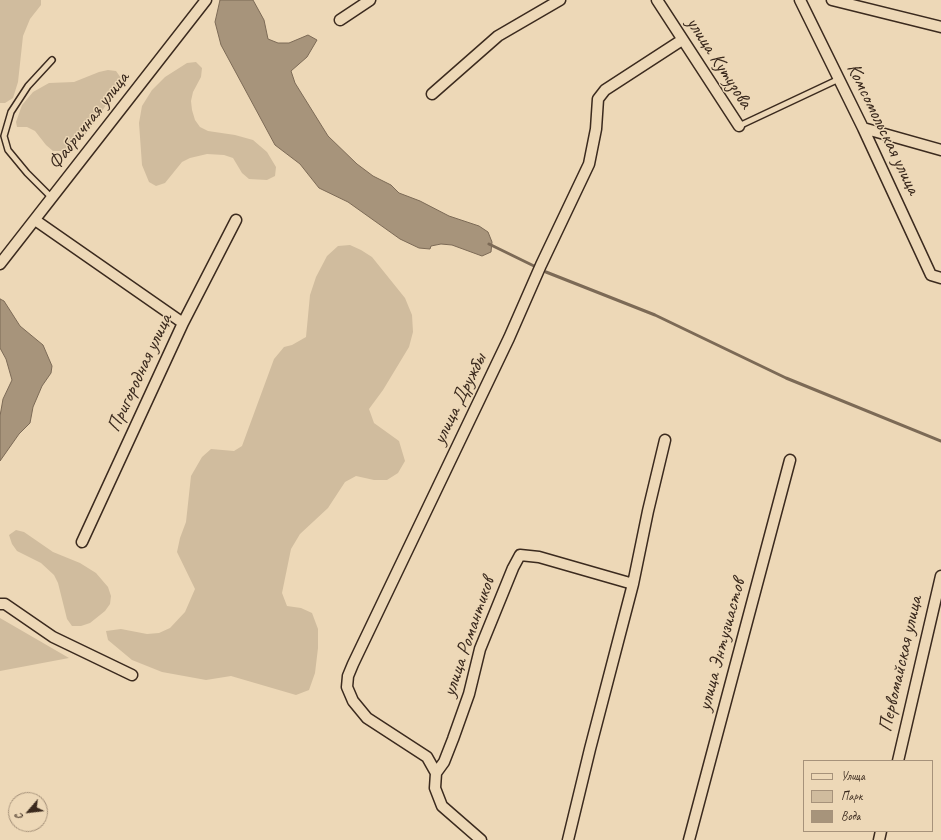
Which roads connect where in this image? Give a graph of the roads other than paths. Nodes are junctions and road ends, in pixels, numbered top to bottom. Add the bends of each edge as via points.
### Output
1 (370, 0) edge
2 (560, 0) edge
3 (657, 0) edge
4 (800, 0) edge
5 (832, 0) edge
6 (204, 1) edge
7 (340, 20) dead end
8 (941, 27) edge
9 (682, 40) junction
10 (52, 60) dead end
11 (839, 79) junction
12 (432, 94) dead end
13 (739, 126) joint
14 (863, 128) junction
15 (941, 150) edge
16 (52, 198) junction
17 (35, 220) junction
18 (236, 220) dead end
19 (0, 264) edge
20 (936, 277) edge
21 (183, 323) junction
22 (665, 440) dead end
23 (790, 460) dead end
24 (82, 542) dead end
25 (941, 576) edge
26 (633, 584) junction
27 (0, 604) edge
28 (132, 675) dead end
29 (898, 760) edge
30 (436, 773) junction
31 (481, 840) edge
32 (568, 840) edge
33 (689, 840) edge

1 - 7 street
2 - 12 street via 498,36
3 - 9 street, улица Кутузова
4 - 11 street, Комсомольская улица
5 - 8 street
6 - 16 street, Фабричная улица
9 - 13 street, улица Кутузова
9 - 30 street, улица Дружбы via 605,90 598,99 596,129 589,164 348,676 347,687 353,701 367,718 427,757
10 - 16 lane via 28,86 11,112 4,136 8,150
11 - 13 lane
11 - 14 street, Комсомольская улица
14 - 15 street
14 - 20 street, Комсомольская улица
16 - 17 street, Фабричная улица
17 - 19 street, Фабричная улица
17 - 21 street
18 - 21 street, Пригородная улица
21 - 24 street, Пригородная улица
22 - 26 street
23 - 33 street, улица Энтузиастов
25 - 29 street, Первомайская улица
26 - 30 street, улица Романтиков via 520,555 480,649 469,694 453,739 444,762
26 - 32 street
27 - 28 street via 5,604 53,637
30 - 31 street via 435,788 442,806

